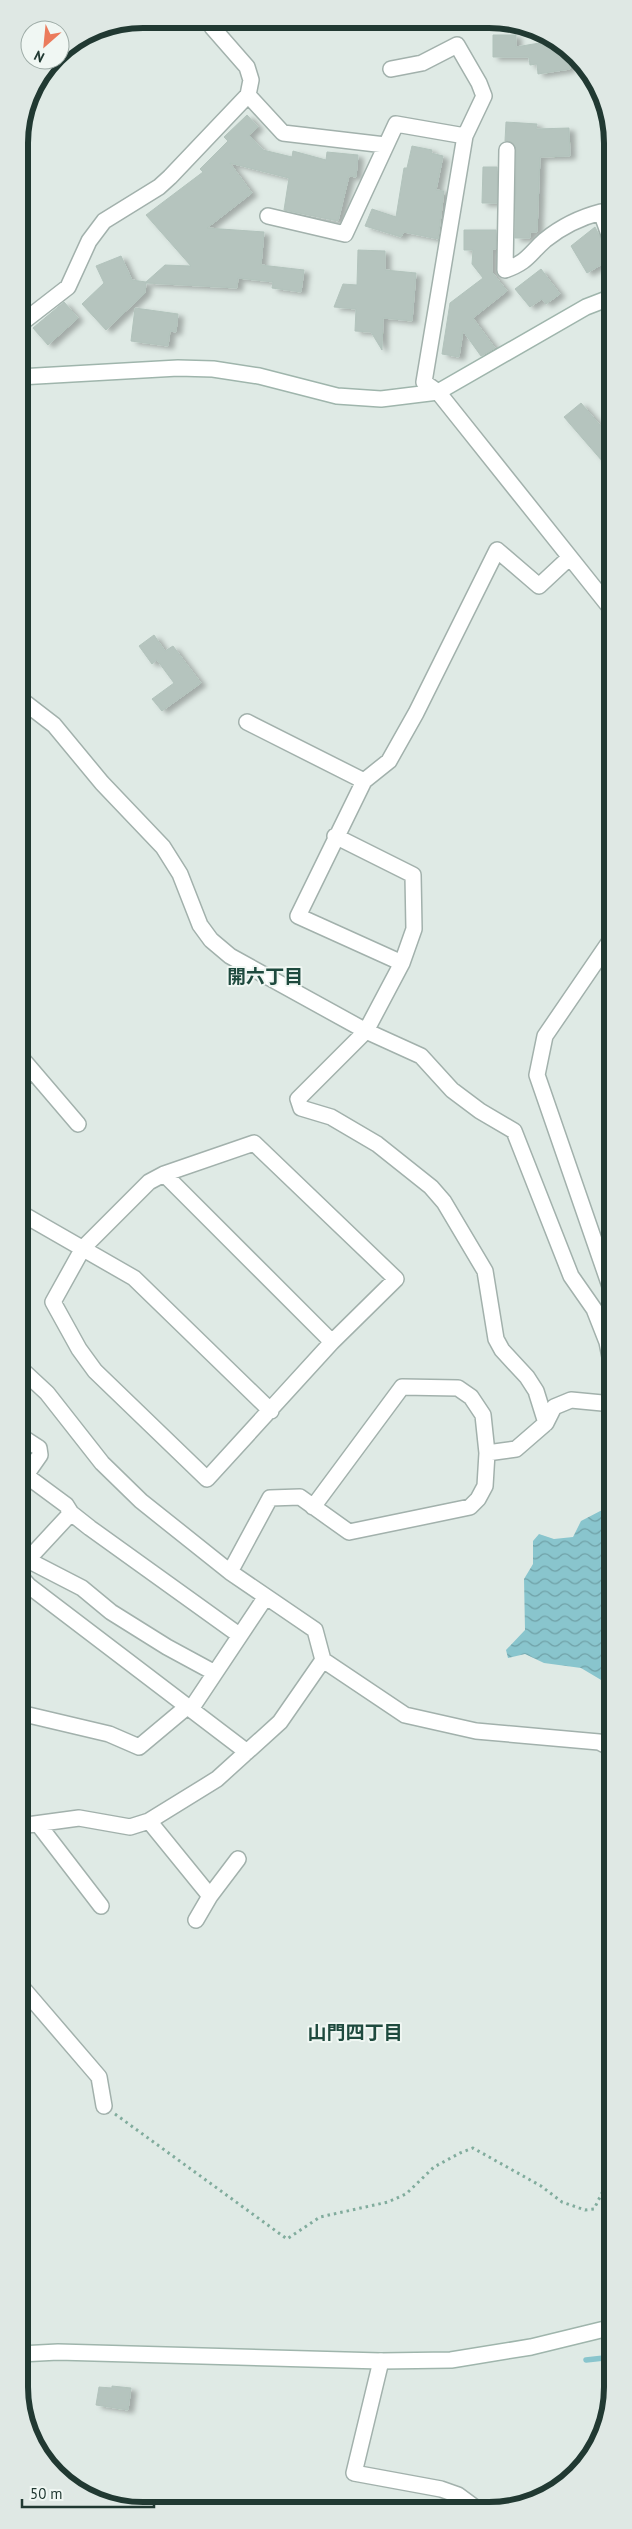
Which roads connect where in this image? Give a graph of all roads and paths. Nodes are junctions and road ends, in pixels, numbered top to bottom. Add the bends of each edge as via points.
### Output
1 (214, 28) edge
2 (392, 69) dead end
3 (248, 96) junction
4 (465, 136) junction
5 (385, 145) junction
6 (507, 150) dead end
7 (268, 216) dead end
8 (604, 220) edge
9 (604, 300) edge
10 (28, 318) edge
11 (28, 376) edge
12 (438, 392) junction
13 (569, 558) junction
14 (604, 600) edge
15 (28, 705) edge
16 (247, 722) dead end
17 (364, 780) junction
18 (336, 836) junction
19 (604, 950) edge
20 (402, 963) junction
21 (366, 1030) junction
22 (28, 1066) edge
23 (30, 1068) junction
24 (28, 1071) edge
25 (78, 1124) dead end
26 (164, 1174) junction
27 (28, 1217) edge
28 (83, 1248) junction
29 (604, 1269) edge
30 (604, 1334) edge
31 (332, 1342) junction
32 (28, 1375) edge
33 (604, 1403) edge
34 (271, 1411) junction
35 (546, 1423) junction
36 (28, 1440) edge
37 (487, 1453) junction
38 (28, 1467) edge
39 (28, 1477) edge
40 (313, 1507) junction
41 (72, 1513) junction
42 (28, 1556) edge
43 (28, 1565) edge
44 (230, 1572) junction
45 (28, 1585) edge
46 (265, 1598) junction
47 (239, 1635) junction
48 (323, 1660) junction
49 (215, 1672) junction
50 (189, 1708) junction
51 (28, 1715) edge
52 (604, 1744) edge
53 (247, 1752) junction
54 (149, 1821) junction
55 (38, 1824) junction
56 (28, 1825) edge
57 (238, 1859) dead end
58 (210, 1896) junction
59 (101, 1906) dead end
60 (196, 1920) dead end
61 (28, 1994) edge
62 (104, 2106) joint
63 (604, 2189) edge
64 (604, 2328) edge
65 (28, 2354) edge
66 (381, 2361) junction
67 (468, 2502) edge

1 - 3 street via 247,67 251,80
2 - 4 street via 422,63 457,45 484,96
3 - 5 street via 283,133
3 - 10 street via 159,187 104,221 89,241 68,287
4 - 5 street via 396,124
4 - 12 street via 424,382
5 - 7 street via 345,234
6 - 8 street via 505,270 519,265 565,227 601,212
9 - 12 street via 586,307
11 - 12 street via 213,369 259,376 337,396 381,399
12 - 13 street
13 - 14 street
13 - 17 street via 539,586 497,550 389,761
15 - 21 street via 54,725 102,783 163,847 180,874 200,925 211,940 230,956
16 - 17 street
17 - 18 street
18 - 20 street via 413,875 414,930
18 - 20 street via 298,916
19 - 29 street via 545,1036 537,1075
20 - 21 street
21 - 30 street via 421,1056 452,1090 514,1131 571,1276 594,1308
21 - 35 street via 298,1098 301,1108 331,1117 377,1144 431,1187 444,1202 486,1271 496,1339 536,1391
22 - 23 street
23 - 24 street
23 - 25 street
26 - 28 street via 149,1182
26 - 31 street
26 - 31 street via 254,1142 396,1279
27 - 28 street
28 - 34 street via 134,1278
28 - 34 street via 53,1302 95,1371 207,1479
31 - 34 street
32 - 44 street via 47,1393 102,1463 141,1502
33 - 35 street via 571,1400 554,1407
35 - 37 street via 516,1449
36 - 38 street via 39,1448 40,1455
37 - 40 street via 485,1486 470,1507 349,1532
37 - 40 street via 483,1415 471,1397 458,1388 402,1387
39 - 41 street
40 - 44 street via 300,1497 270,1498
41 - 42 street
41 - 47 street
43 - 49 street via 82,1588 111,1612 166,1647
44 - 46 street
45 - 50 street
46 - 47 street
46 - 48 street via 315,1630
47 - 49 street
48 - 52 street via 405,1715 476,1731
48 - 53 street via 280,1722
49 - 50 street
50 - 51 street via 139,1747 109,1734
50 - 53 street
53 - 54 street via 216,1779
54 - 55 street via 130,1827 79,1818
54 - 58 street
55 - 56 street
55 - 59 street
57 - 58 street
58 - 60 street
61 - 62 street via 99,2077
62 - 63 path via 287,2239 320,2217 388,2202 406,2194 434,2167 473,2148 541,2186 562,2202 585,2210 594,2209
64 - 66 street via 531,2347 451,2360
65 - 66 street
66 - 67 street via 354,2473 441,2489

